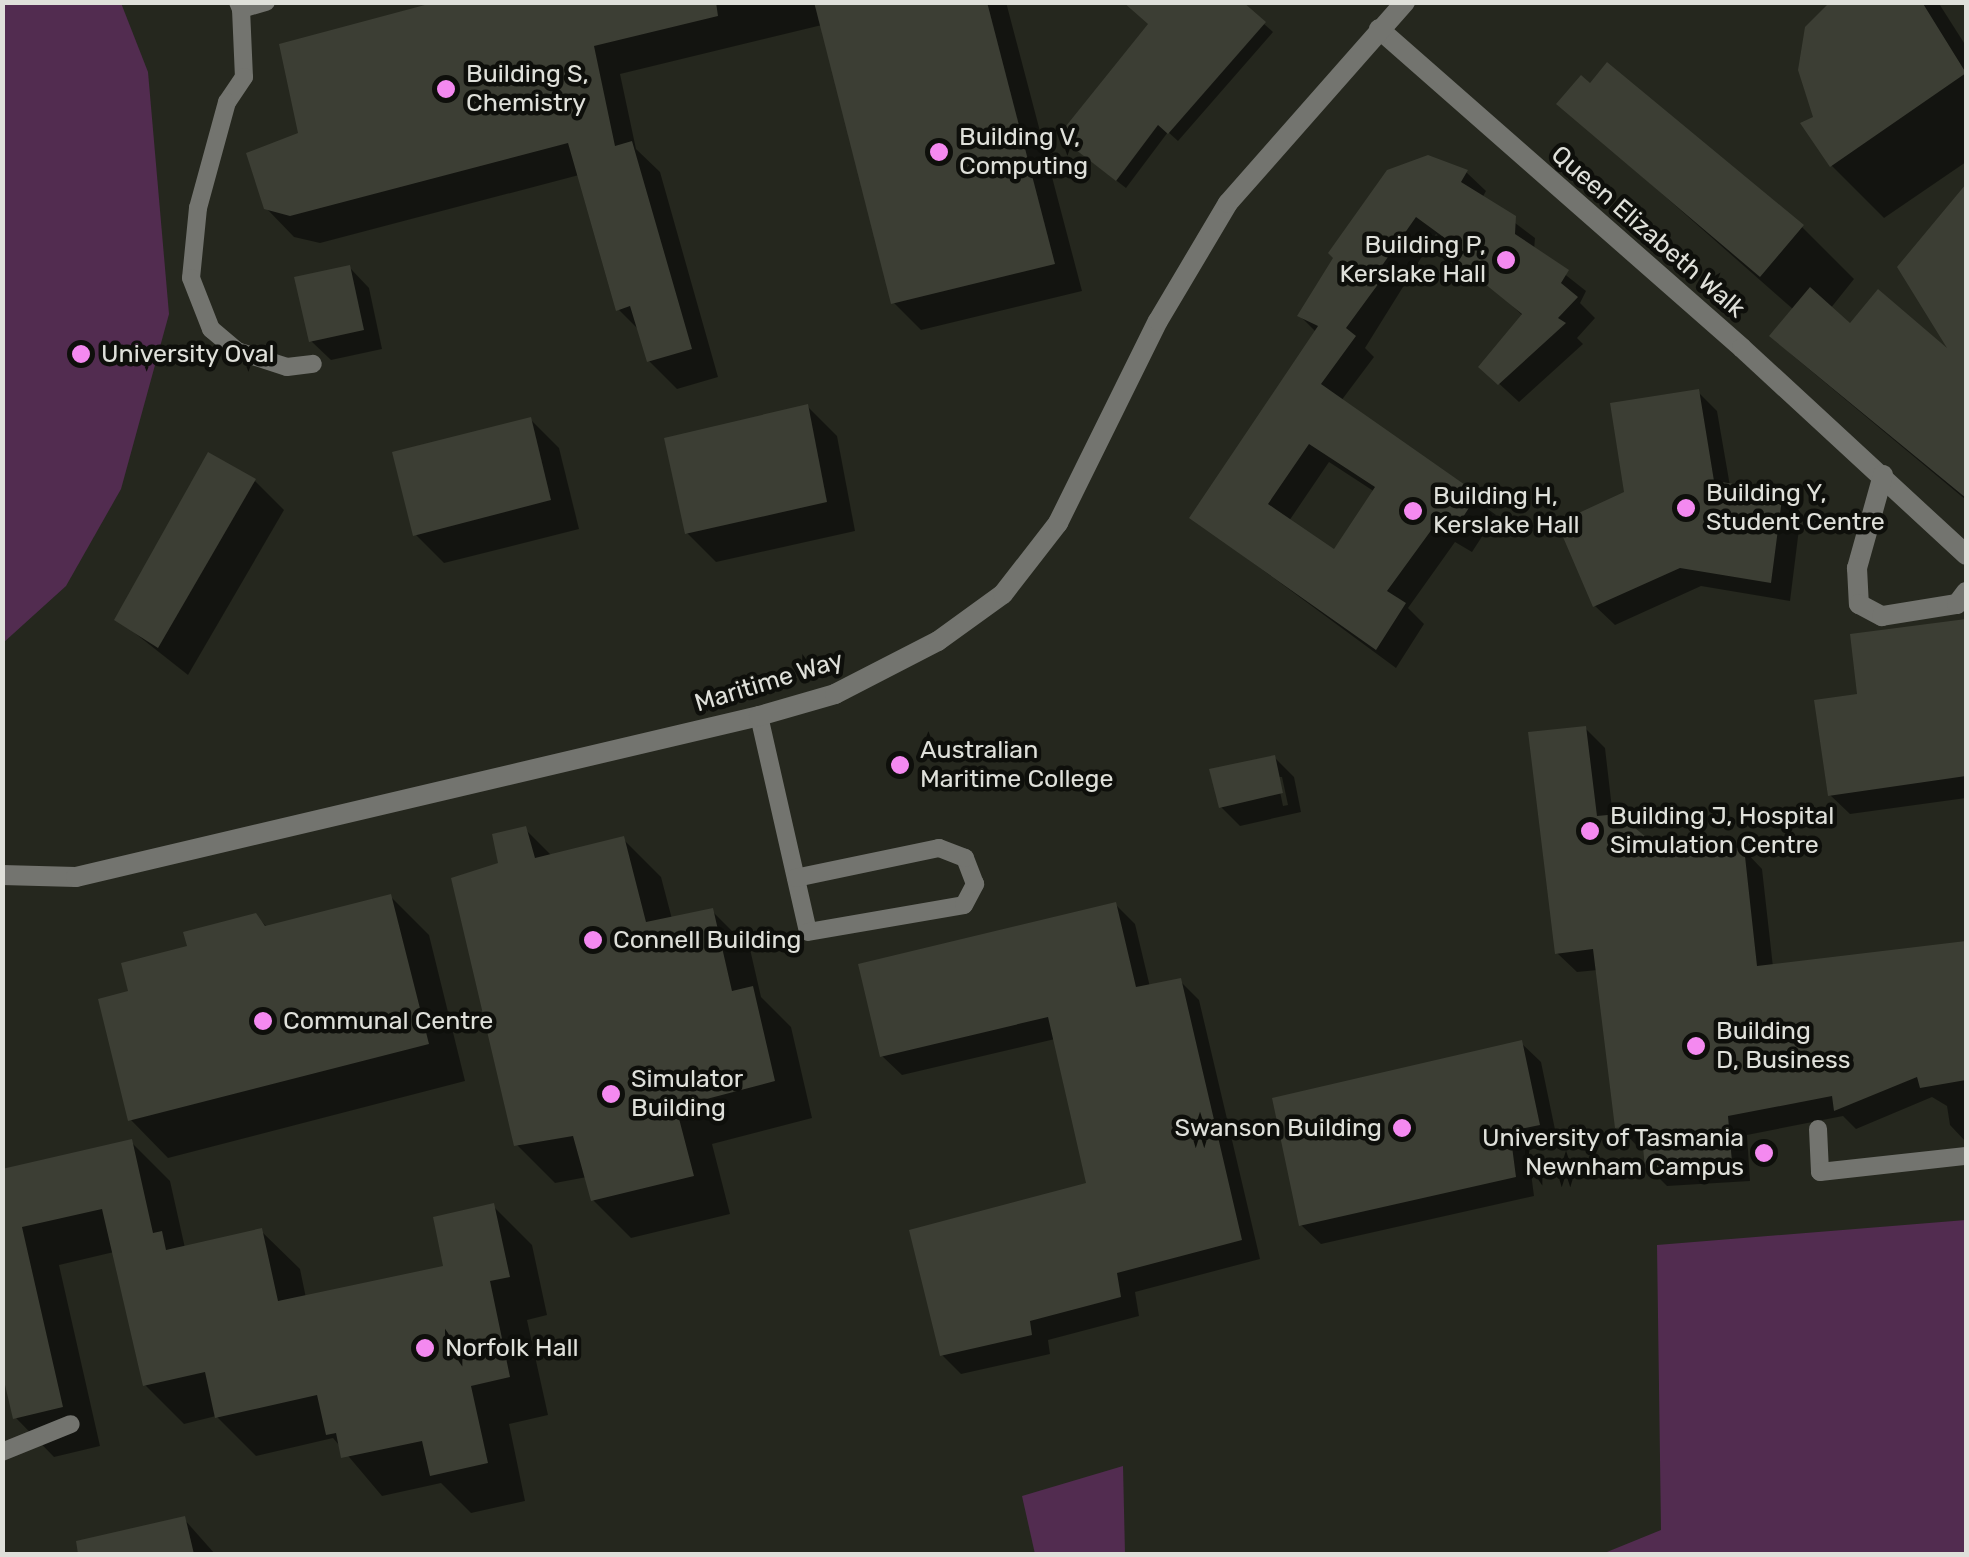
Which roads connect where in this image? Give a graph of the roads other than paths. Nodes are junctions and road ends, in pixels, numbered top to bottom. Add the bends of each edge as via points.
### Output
1 (266, 2) edge
2 (1405, 2) edge
3 (239, 6) edge
4 (1379, 29) junction
5 (313, 364) dead end
6 (1883, 474) junction
7 (1966, 555) edge
8 (1966, 592) edge
9 (759, 716) junction
10 (2, 875) edge
11 (796, 878) junction
12 (1818, 1130) dead end
13 (1966, 1156) edge
14 (71, 1424) dead end
15 (2, 1452) edge

1 - 3 lane
2 - 4 street, Maritime Way
3 - 5 lane via 244,77 227,102 198,208 191,278 211,329 237,351 287,367
4 - 6 street, Queen Elizabeth Walk
4 - 9 street, Maritime Way via 1228,203 1158,321 1058,523 1003,594 938,641 852,685
6 - 7 street, Queen Elizabeth Walk
6 - 8 street via 1857,568 1859,604 1882,616 1957,604
9 - 10 street, Maritime Way via 76,877
9 - 11 lane
11 - 11 lane via 808,932 964,905 975,884 965,858 939,848
12 - 13 lane via 1820,1172
14 - 15 lane

